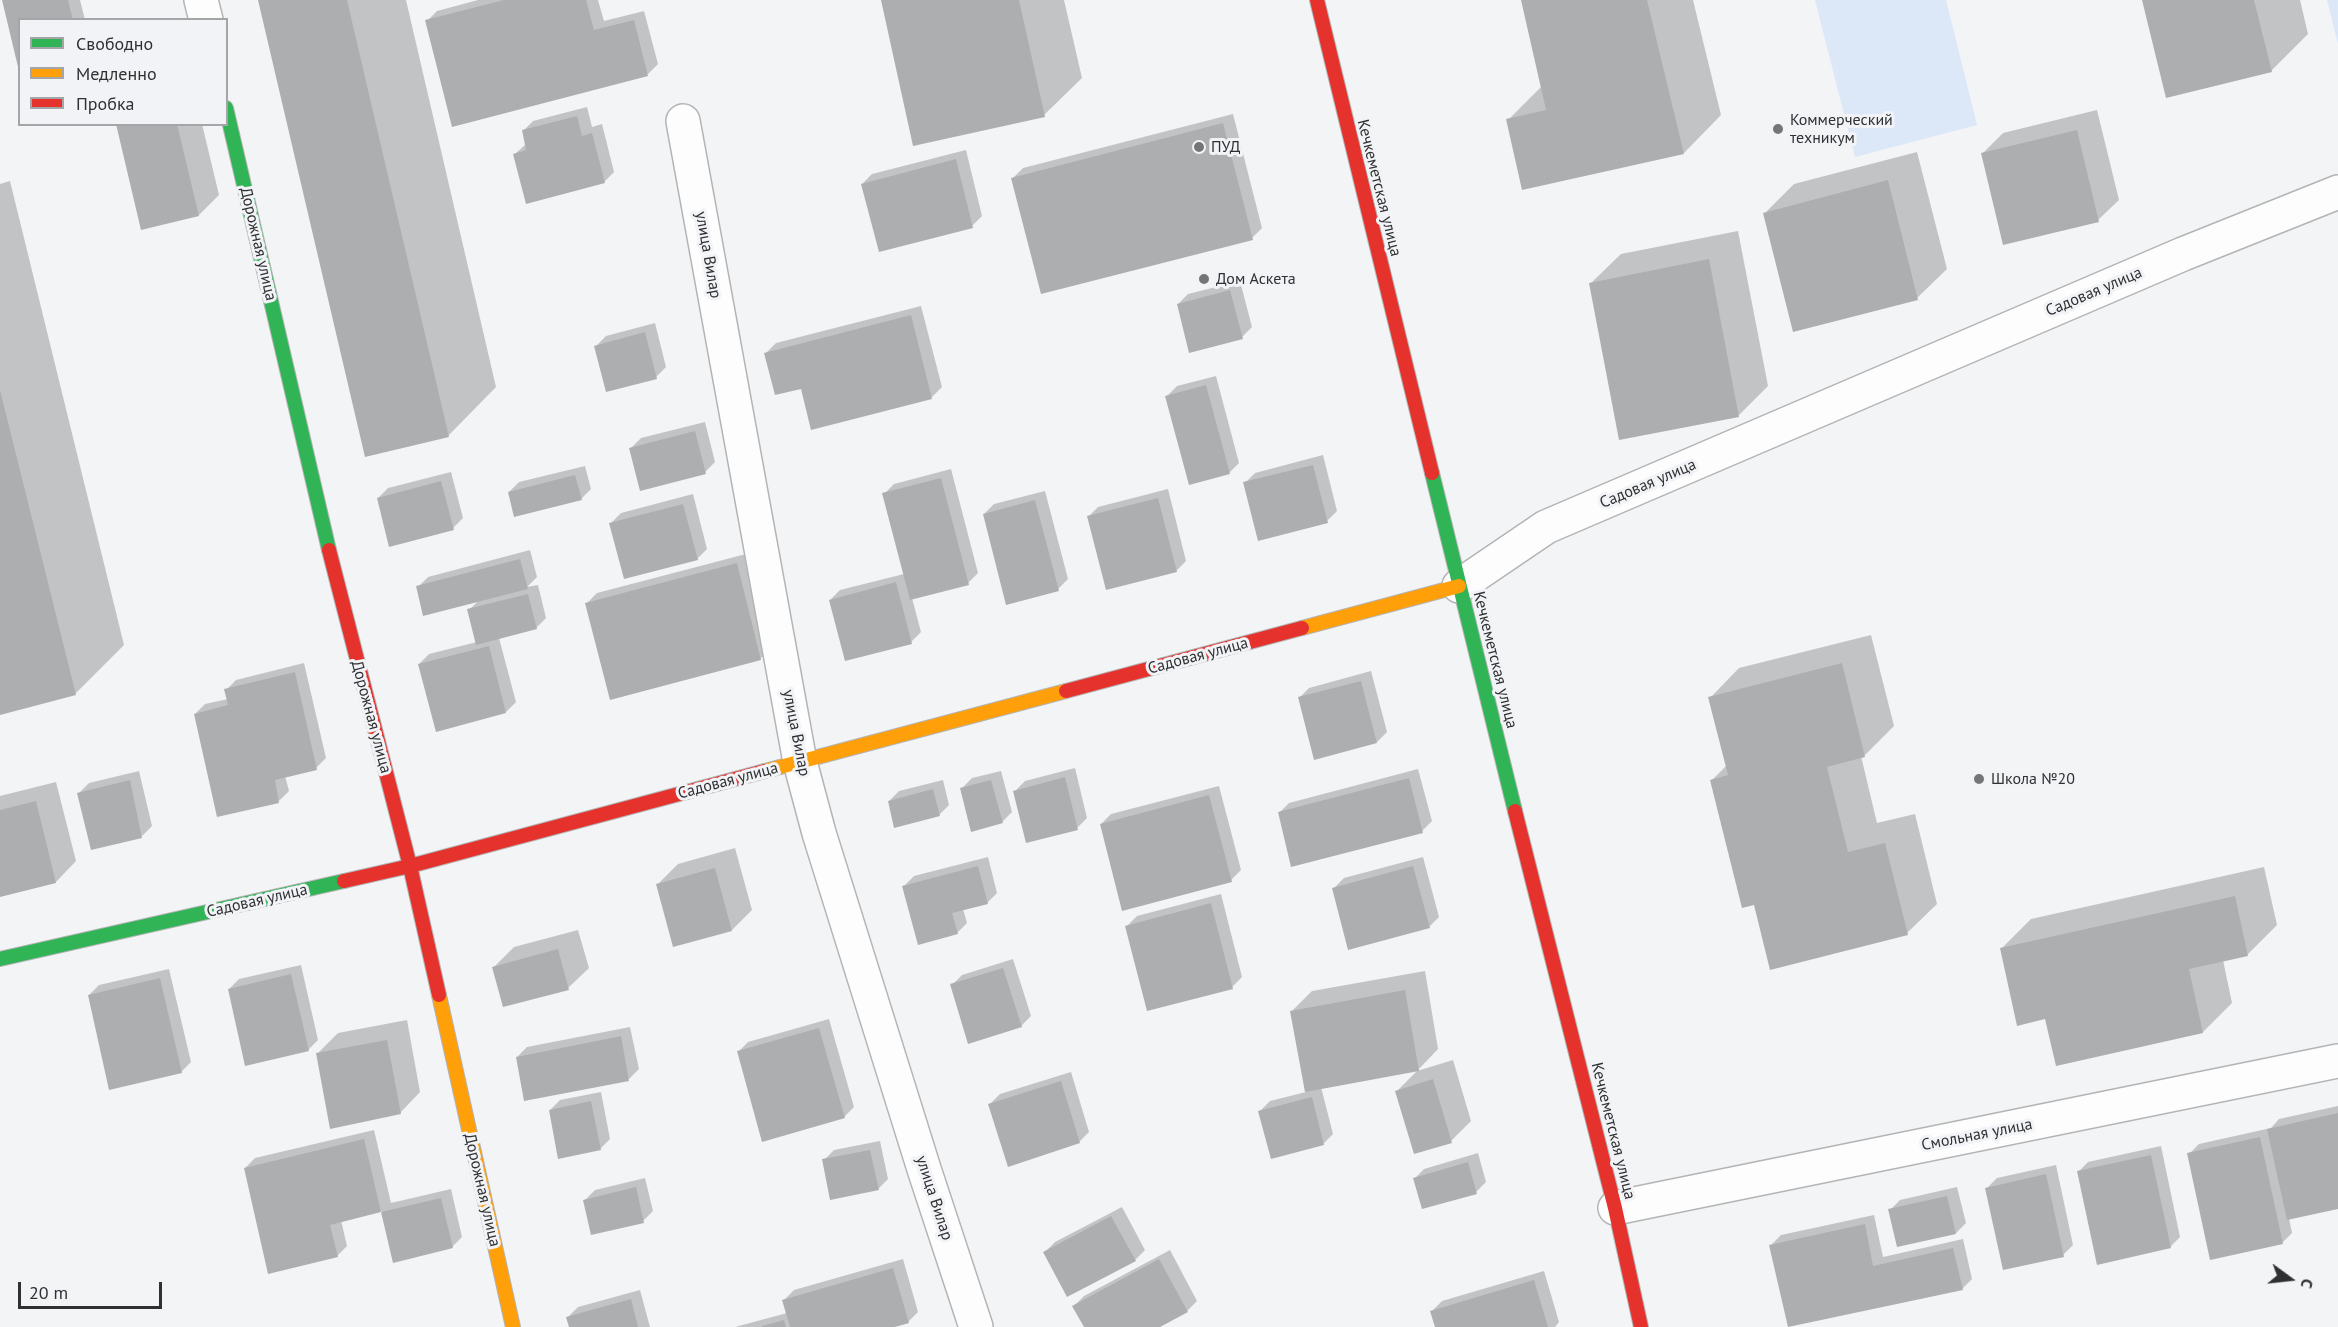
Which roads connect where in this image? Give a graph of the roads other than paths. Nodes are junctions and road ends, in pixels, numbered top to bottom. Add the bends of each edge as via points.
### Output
1 (201, 0) edge
2 (1317, 0) edge
3 (206, 18) edge
4 (228, 117) edge
5 (683, 121) dead end
6 (2338, 192) edge
7 (1459, 586) junction
8 (800, 762) junction
9 (410, 866) junction
10 (0, 959) edge
11 (2338, 1061) edge
12 (1615, 1208) junction
13 (513, 1327) edge
14 (976, 1327) edge
15 (1641, 1327) edge

1 - 3 street
2 - 7 main road, Кечкеметская улица
4 - 9 main road, Дорожная улица via 345,618
5 - 8 street, улица Вилар
6 - 7 street, Садовая улица via 2183,254 1546,527
7 - 8 main road, Садовая улица
7 - 12 main road, Кечкеметская улица
8 - 9 main road, Садовая улица
8 - 14 street, улица Вилар via 826,856
9 - 10 main road, Садовая улица
9 - 13 main road, Дорожная улица
11 - 12 street, Смольная улица
12 - 15 main road, Кечкеметская улица

